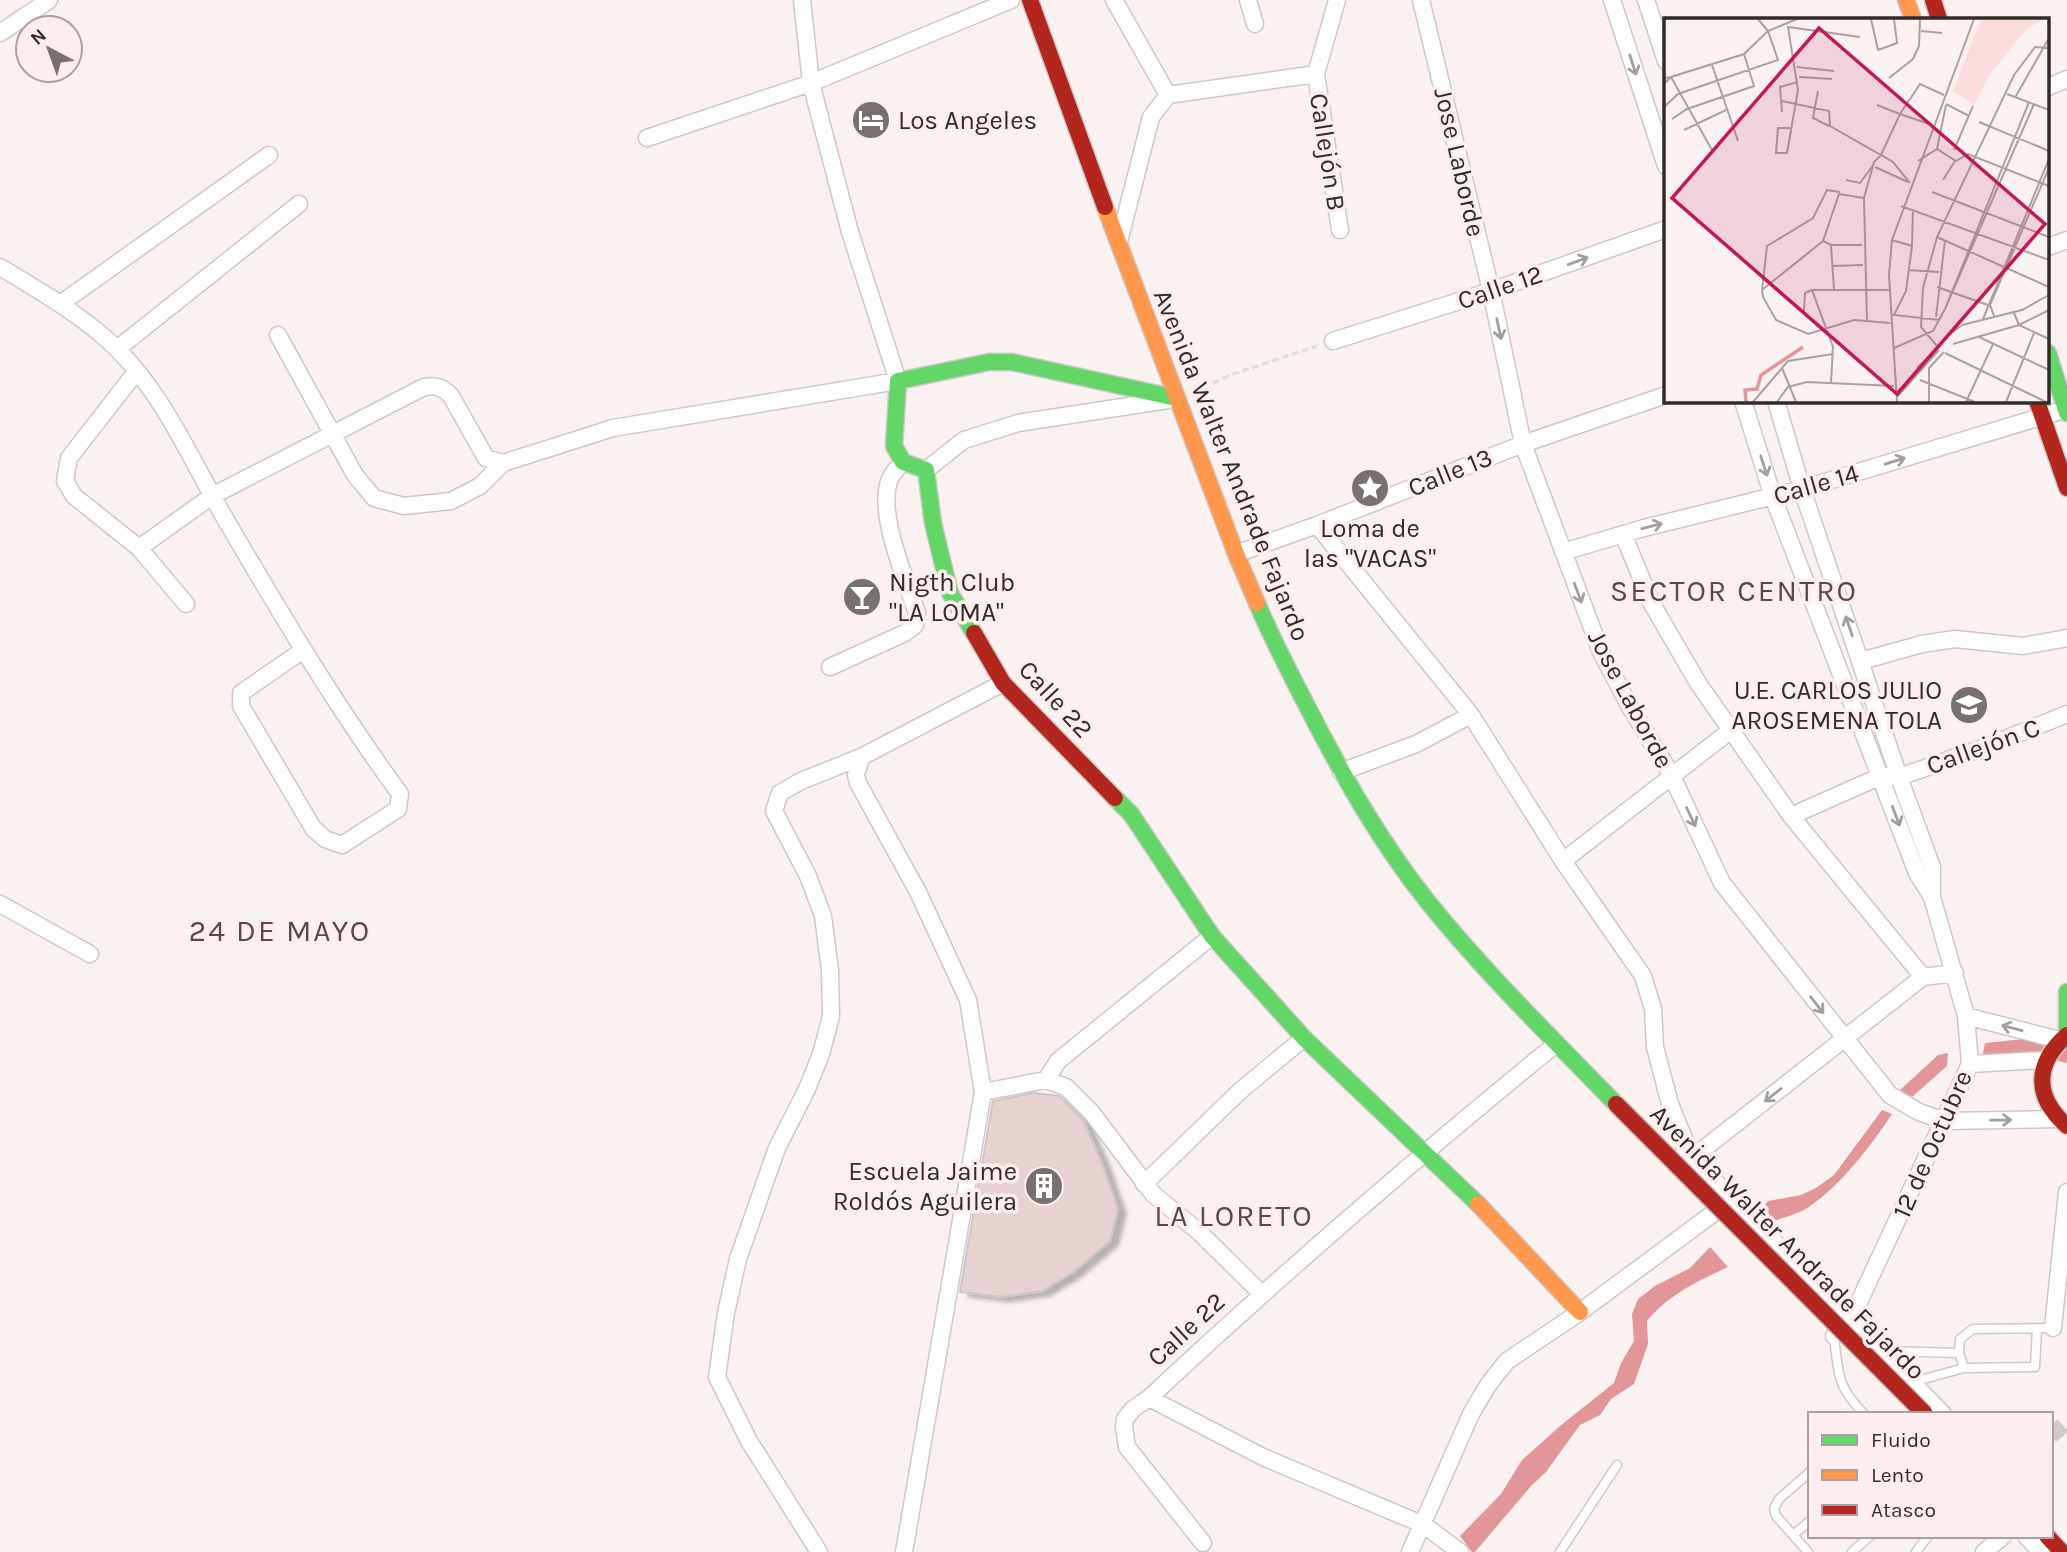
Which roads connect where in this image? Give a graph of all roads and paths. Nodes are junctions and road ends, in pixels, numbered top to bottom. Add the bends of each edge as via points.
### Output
1 (49, 0) edge
2 (802, 0) edge
3 (1011, 0) edge
4 (1030, 0) edge
5 (1114, 0) edge
6 (1248, 0) edge
7 (1337, 0) edge
8 (1421, 0) edge
9 (1612, 0) edge
10 (1646, 0) edge
11 (1906, 0) edge
12 (1933, 0) edge
13 (1913, 18) edge
14 (1939, 18) edge
15 (1255, 24) dead end
16 (0, 33) edge
17 (1664, 55) edge
18 (1316, 74) junction
19 (2067, 79) edge
20 (811, 83) junction
21 (2050, 86) edge
22 (1168, 95) junction
23 (647, 138) dead end
24 (269, 155) dead end
25 (1664, 160) edge
26 (299, 204) dead end
27 (1340, 230) dead end
28 (1664, 230) edge
29 (2067, 240) edge
30 (1119, 245) junction
31 (2050, 246) edge
32 (0, 267) edge
33 (1491, 291) junction
34 (60, 304) junction
35 (278, 335) dead end
36 (1333, 341) joint
37 (117, 349) junction
38 (2050, 360) edge
39 (136, 372) junction
40 (898, 381) junction
41 (1213, 383) dead end
42 (1664, 396) edge
43 (1176, 398) junction
44 (1742, 402) edge
45 (1776, 402) edge
46 (2037, 402) edge
47 (2067, 410) edge
48 (2043, 417) junction
49 (331, 433) junction
50 (1523, 444) junction
51 (903, 462) junction
52 (503, 463) junction
53 (926, 470) junction
54 (2067, 488) edge
55 (1802, 489) junction
56 (212, 496) junction
57 (1773, 497) junction
58 (1317, 525) junction
59 (1623, 534) junction
60 (139, 548) junction
61 (1563, 552) junction
62 (1236, 554) junction
63 (186, 604) dead end
64 (2067, 638) edge
65 (302, 651) junction
66 (1861, 661) junction
67 (830, 667) dead end
68 (1003, 683) junction
69 (2067, 714) edge
70 (1471, 715) junction
71 (1731, 730) junction
72 (860, 757) junction
73 (1341, 772) junction
74 (1671, 774) junction
75 (1881, 776) junction
76 (1899, 776) junction
77 (1791, 816) junction
78 (1563, 861) junction
79 (1932, 897) junction
80 (0, 904) edge
81 (1212, 936) junction
82 (90, 954) dead end
83 (1955, 973) junction
84 (1923, 977) junction
85 (2067, 992) edge
86 (1966, 1016) junction
87 (2064, 1037) edge
88 (1304, 1038) junction
89 (1844, 1039) junction
90 (1556, 1044) junction
91 (2045, 1060) junction
92 (1970, 1064) junction
93 (1046, 1080) junction
94 (983, 1092) junction
95 (1616, 1104) junction
96 (1945, 1121) junction
97 (2062, 1123) edge
98 (1423, 1153) junction
99 (1692, 1158) junction
100 (1144, 1184) junction
101 (2067, 1192) edge
102 (1711, 1215) junction
103 (1261, 1293) junction
104 (1580, 1312) junction
105 (1851, 1318) junction
106 (2045, 1329) junction
107 (1833, 1337) junction
108 (1882, 1351) junction
109 (1959, 1353) junction
110 (1964, 1368) junction
111 (1913, 1382) junction
112 (1149, 1398) junction
113 (1862, 1412) edge
114 (1906, 1412) edge
115 (1923, 1412) edge
116 (1941, 1412) edge
117 (1617, 1465) dead end
118 (1808, 1474) edge
119 (1808, 1523) edge
120 (1424, 1525) junction
121 (1793, 1535) junction
122 (1868, 1538) edge
123 (2028, 1538) edge
124 (2049, 1538) edge
125 (1203, 1542) dead end
126 (819, 1552) edge
127 (904, 1552) edge
128 (1410, 1552) edge
129 (1460, 1552) edge
130 (1560, 1552) edge
131 (1808, 1552) edge
132 (1852, 1552) edge
133 (2041, 1552) edge
134 (2062, 1552) edge

1 - 16 street
2 - 20 street
3 - 20 street
4 - 30 main road, Avenida Walter Andrade Fajardo
5 - 22 street
6 - 15 street
7 - 18 street
8 - 33 street, Jose Laborde
9 -> 25 street
10 - 17 street
11 - 13 main road
12 - 14 main road
18 - 22 street
18 - 27 street, Callejón B
19 - 21 street
20 - 23 street
20 - 40 street via 850,232
22 - 30 street via 1151,117
24 - 34 street
26 - 37 street
33 -> 28 street, Calle 12
29 - 31 street
30 - 43 main road, Avenida Walter Andrade Fajardo
32 - 34 street
33 - 36 street, Calle 12
33 -> 50 street, Jose Laborde
34 - 37 street
35 - 49 street
36 - 41 path
37 - 39 street
38 - 47 main road
39 - 56 street via 170,419
39 - 60 street via 69,458 65,481 74,496
40 - 43 main road via 989,362 1012,362
40 - 51 main road via 894,446
40 - 52 street via 613,428
42 - 50 street, Calle 13
43 - 53 street via 1018,424 964,440
43 - 62 main road, Avenida Walter Andrade Fajardo
44 -> 57 street, 12 de Octubre
45 - 55 street, 12 de Octubre
46 - 48 main road
47 - 48 street, Calle 14
48 - 54 main road
55 -> 48 street, Calle 14
49 - 52 street via 374,498 404,506 451,501 480,486
49 - 52 street via 424,387 444,388 485,458
49 - 56 street
50 - 58 street, Calle 13
50 - 61 street, Jose Laborde
51 - 53 main road
51 - 67 street via 890,478 886,496 890,531 917,612 915,625
53 - 68 main road, Calle 22 via 950,593
55 - 57 street, Calle 14
66 -> 55 street, 12 de Octubre
56 - 60 street
56 - 65 street
59 -> 57 street, Calle 14
57 - 75 street, 12 de Octubre
58 - 62 street, Calle 13
58 - 70 street
59 - 61 street, Calle 14
59 - 71 street via 1652,604
60 - 63 street
61 -> 74 street, Jose Laborde via 1601,652
62 - 73 main road, Avenida Walter Andrade Fajardo via 1270,633
64 - 66 street via 2022,646 1955,639
65 - 65 street via 400,794 398,809 342,845 313,828 241,706 241,693
66 - 76 street, 12 de Octubre
68 - 72 street
68 - 81 main road, Calle 22 via 1131,814
69 - 76 street, Callejón C
70 - 73 street via 1416,744
70 - 78 street
71 - 74 street
71 - 77 street
72 - 94 street via 858,783 918,892 968,1000
72 - 126 street via 780,793 775,811 823,916 831,1016 821,1054 777,1148 738,1259 717,1377 749,1441
73 - 90 main road, Avenida Walter Andrade Fajardo via 1371,824 1427,901
74 - 78 street
74 -> 89 street, Jose Laborde via 1722,883
75 - 76 street, Callejón C
75 - 77 street
75 -> 79 street, 12 de Octubre via 1917,873
76 - 79 street, 12 de Octubre via 1932,867
77 - 84 street
78 - 99 street via 1643,976 1667,1093
79 - 83 street, 12 de Octubre
80 - 82 street
81 - 88 main road, Calle 22
81 - 93 street via 1058,1061
83 - 84 street
83 - 86 street, 12 de Octubre
84 - 89 street
85 - 87 main road
87 -> 86 street
86 - 92 street, 12 de Octubre
87 - 91 main road
88 - 98 main road, Calle 22
88 - 100 street via 1240,1091
89 - 96 street, Jose Laborde via 1890,1095
89 -> 99 street
90 - 95 main road, Avenida Walter Andrade Fajardo
90 - 98 street, Calle 22
91 - 92 street
91 - 97 main road via 2042,1091 2046,1105
92 - 96 street, 12 de Octubre
93 - 94 street
93 - 100 street via 1066,1087 1092,1113
94 - 127 street
95 - 99 street, Avenida Walter Andrade Fajardo
95 - 102 street, Avenida Walter Andrade Fajardo via 1670,1175
95 - 115 main road, Avenida Walter Andrade Fajardo, bridge
96 -> 97 street, Jose Laborde
96 - 105 street, 12 de Octubre
98 - 103 street, Calle 22
98 - 104 main road via 1500,1225
99 - 105 street, Avenida Walter Andrade Fajardo
100 - 103 street
101 - 106 street
102 - 104 street
102 - 107 street, Avenida Walter Andrade Fajardo
103 - 112 street, Calle 22
104 - 120 street via 1507,1361 1488,1385
105 - 107 street, 12 de Octubre
105 - 108 street, Avenida Walter Andrade Fajardo
106 - 109 lane via 1973,1329 1961,1339
106 - 110 lane via 2035,1367
107 - 113 lane via 1840,1384
107 - 114 street, Avenida Walter Andrade Fajardo
108 - 109 lane
108 - 111 street, Avenida Walter Andrade Fajardo
109 - 110 lane
110 - 111 lane
111 - 116 street, Avenida Walter Andrade Fajardo
112 - 120 street, Calle 22 via 1263,1457
112 - 125 street via 1125,1419 1127,1447
117 - 130 lane
118 - 121 lane via 1774,1509
119 - 121 lane
120 - 128 street
120 - 129 street, Calle 22
121 - 131 lane
122 - 132 lane
123 - 133 street
124 - 134 main road

